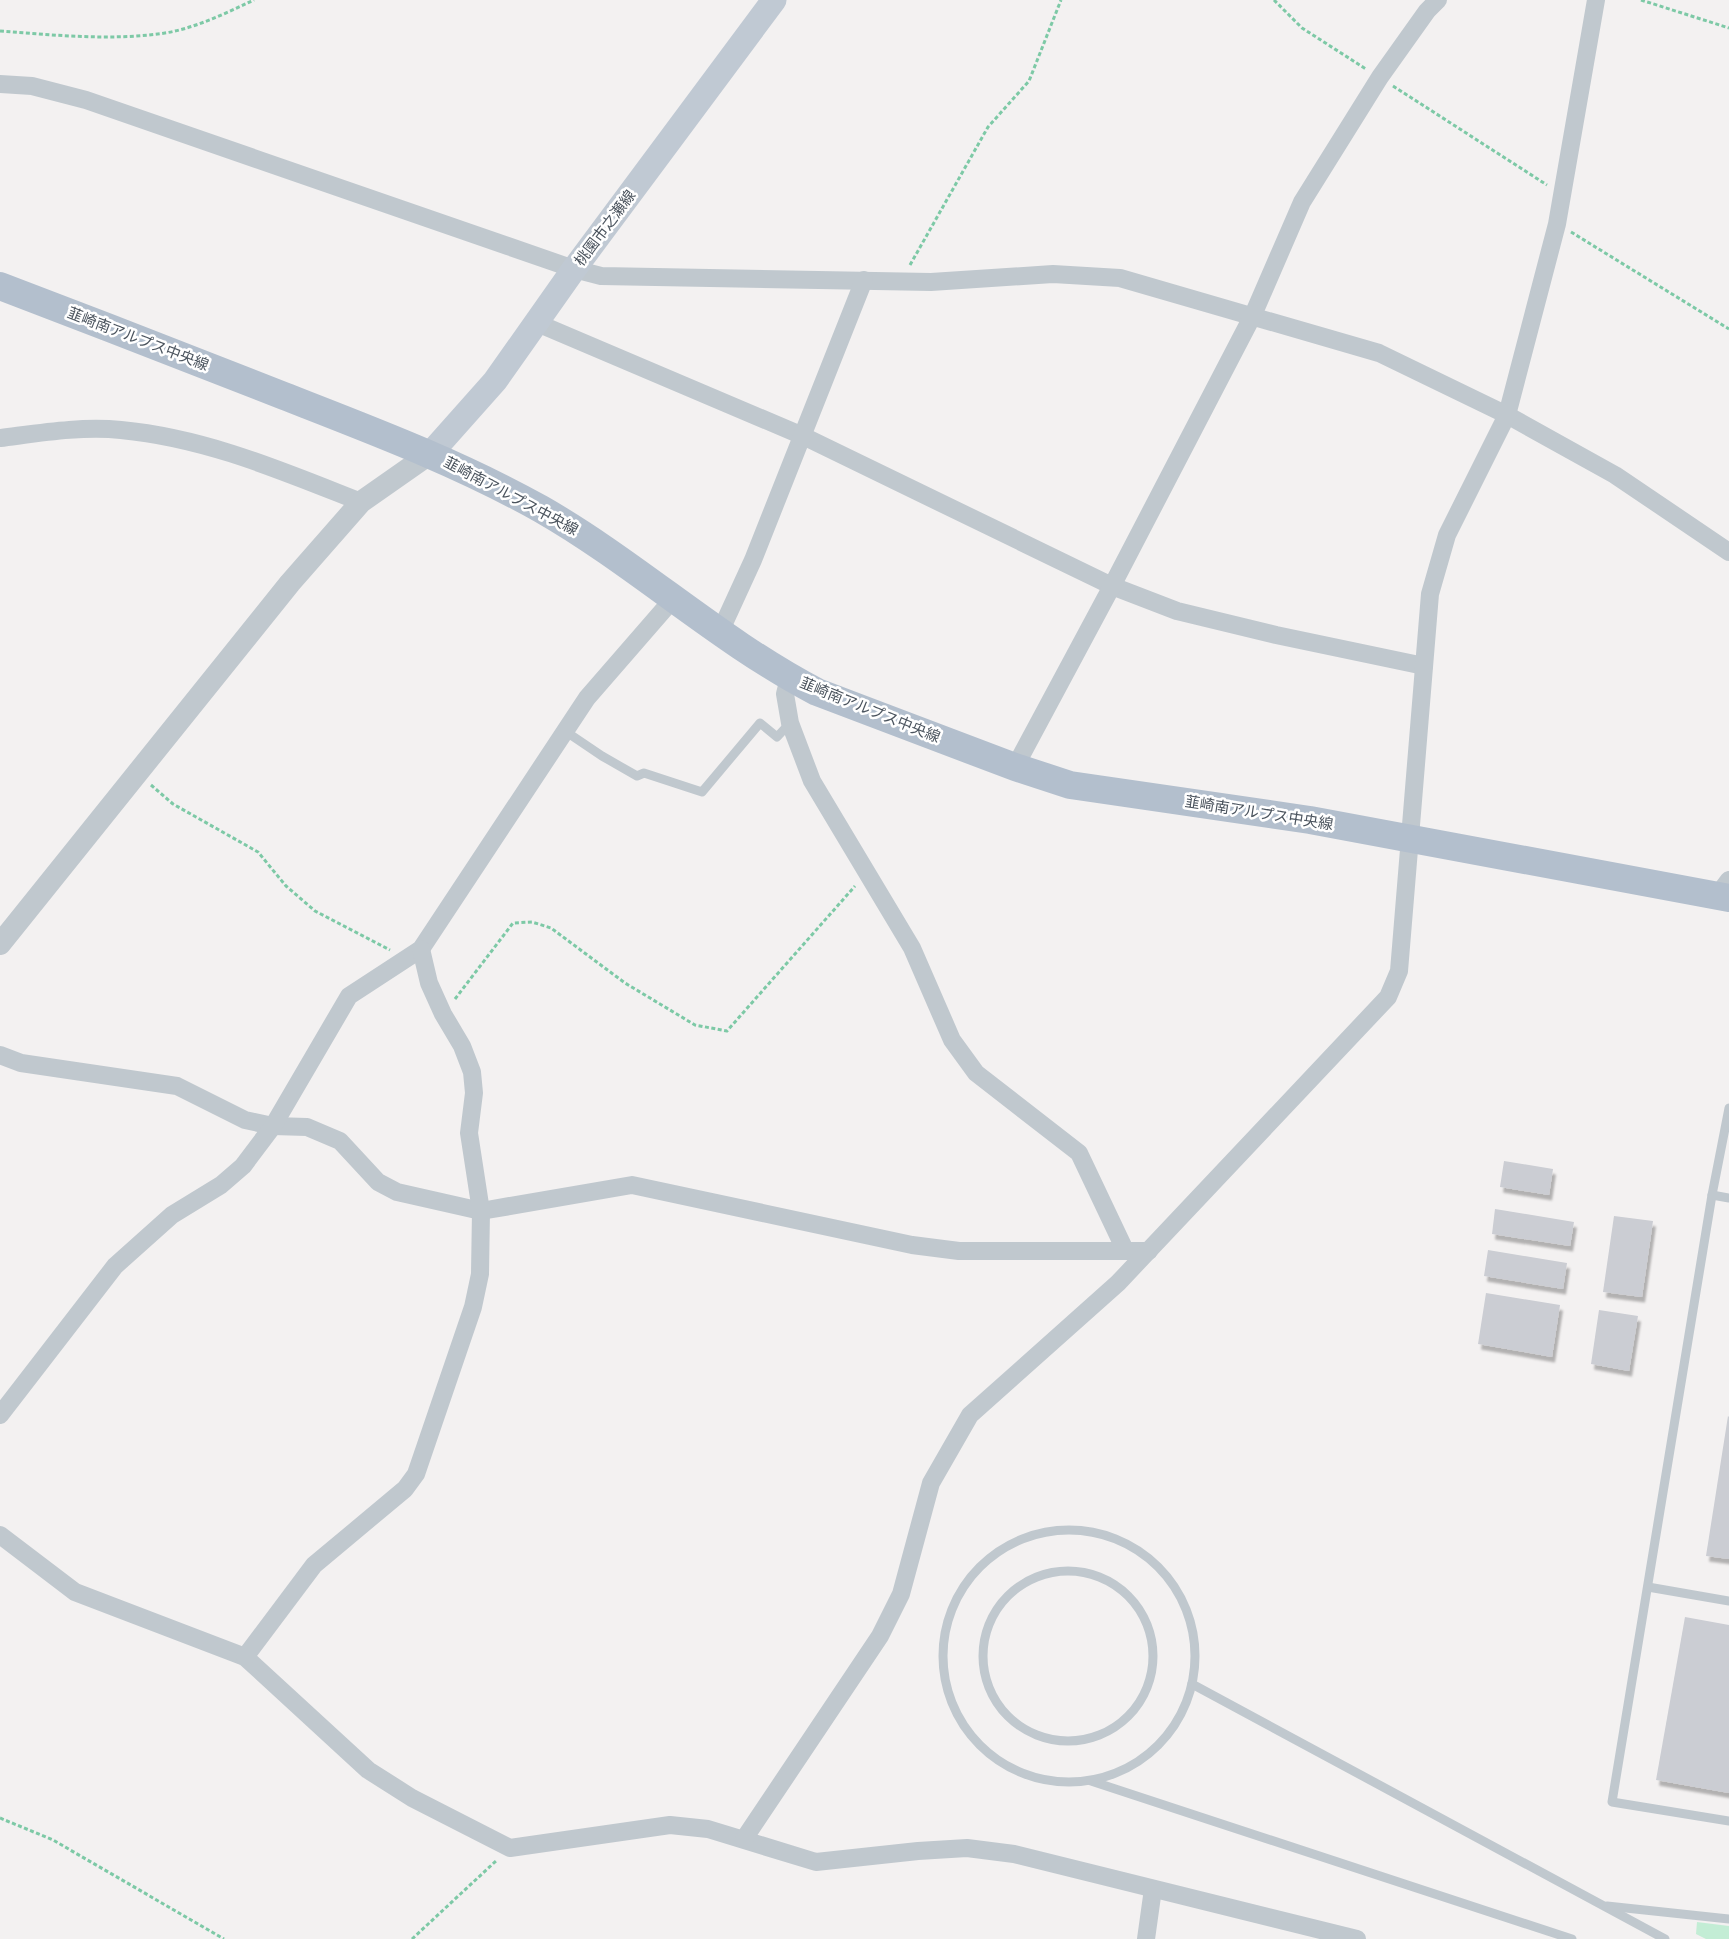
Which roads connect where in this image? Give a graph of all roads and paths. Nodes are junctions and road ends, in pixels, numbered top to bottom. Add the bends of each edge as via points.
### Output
1 (254, 0) edge
2 (774, 0) edge
3 (1061, 0) edge
4 (1274, 0) edge
5 (1438, 0) edge
6 (1596, 0) edge
7 (1641, 0) edge
8 (1729, 28) edge
9 (0, 31) edge
10 (1380, 77) junction
11 (0, 84) edge
12 (1563, 194) junction
13 (1558, 224) junction
14 (574, 270) junction
15 (864, 280) junction
16 (901, 281) junction
17 (0, 286) edge
18 (1253, 315) junction
19 (537, 323) junction
20 (1729, 329) edge
21 (1507, 415) junction
22 (803, 436) junction
23 (0, 438) edge
24 (432, 453) junction
25 (361, 502) junction
26 (1729, 552) edge
27 (1112, 586) junction
28 (673, 599) junction
29 (720, 632) junction
30 (1424, 666) junction
31 (789, 678) junction
32 (790, 723) junction
33 (565, 731) junction
34 (1014, 767) junction
35 (138, 773) junction
36 (1410, 838) junction
37 (867, 873) junction
38 (1725, 891) edge
39 (0, 944) edge
40 (414, 954) junction
41 (443, 1014) junction
42 (0, 1055) edge
43 (1729, 1108) edge
44 (273, 1126) junction
45 (1712, 1195) junction
46 (1729, 1198) edge
47 (481, 1211) junction
48 (1126, 1250) junction
49 (1149, 1251) junction
50 (0, 1415) edge
51 (0, 1535) edge
52 (1118, 1587) joint
53 (1648, 1587) junction
54 (1729, 1601) edge
55 (245, 1657) junction
56 (1192, 1684) junction
57 (1091, 1781) junction
58 (0, 1818) edge
59 (1729, 1821) edge
60 (744, 1839) junction
61 (510, 1848) junction
62 (1154, 1889) junction
63 (1602, 1905) junction
64 (1729, 1919) edge
65 (224, 1939) edge
66 (412, 1939) edge
67 (1146, 1939) edge
68 (1357, 1939) edge
69 (1572, 1939) edge
70 (1665, 1939) edge

1 - 9 path via 209,20 166,33 59,36
2 - 14 main road, 桃園市之瀬線
3 - 16 path via 1029,80 988,127
4 - 10 path via 1302,28
5 - 10 street
6 - 12 street
7 - 8 path
10 - 12 path
10 - 18 street via 1302,202
11 - 14 street via 32,86 86,100
12 - 13 street
13 - 20 path
13 - 21 street
14 - 15 street via 601,276
14 - 19 main road, 桃園市之瀬線
15 - 16 street
15 - 22 street
16 - 18 street via 1053,274 1120,278
17 - 24 main road, 韮崎南アルプス中央線
18 - 21 street via 1379,353
18 - 27 street
19 - 22 street
19 - 24 main road, 桃園市之瀬線 via 495,380
21 - 26 street via 1615,476
21 - 30 street via 1447,535 1430,594
22 - 27 street
22 - 29 street
23 - 25 street via 68,429 120,430 182,438 234,452
24 - 25 street
24 - 28 main road, 韮崎南アルプス中央線 via 541,509
25 - 35 street via 290,583
27 - 30 street via 1177,611
27 - 34 street
28 - 29 main road, 韮崎南アルプス中央線
28 - 33 street via 586,698
29 - 31 main road, 韮崎南アルプス中央線
30 - 36 street
31 - 32 street via 785,694
31 - 34 main road, 韮崎南アルプス中央線 via 817,692
32 - 33 lane via 777,737 760,723 702,792 644,773 637,776
32 - 37 street via 812,781
33 - 40 street
34 - 36 main road, 韮崎南アルプス中央線 via 1070,785
35 - 39 street
35 - 40 path via 173,804 258,852 286,886 314,911
36 - 38 main road, 韮崎南アルプス中央線
36 - 49 street via 1399,971 1388,997
37 - 41 path via 727,1031 695,1025 625,983 551,928 532,922 513,923
37 - 48 street via 912,948 952,1040 976,1073 1079,1153
40 - 41 street
40 - 44 street via 349,996
41 - 47 street via 462,1046 472,1072 474,1093 469,1133
42 - 44 street via 21,1063 177,1086 245,1120
43 - 45 lane
44 - 47 street via 307,1127 340,1141 378,1182 397,1192
44 - 50 street via 243,1166 221,1185 172,1215 115,1266
45 - 46 lane
45 - 53 lane
47 - 48 street via 632,1185 912,1245 959,1251
47 - 55 street via 480,1274 473,1307 416,1474 405,1489 314,1565
48 - 49 street
49 - 60 street via 1118,1283 970,1415 932,1482 901,1594 880,1636
51 - 55 street via 75,1592
52 - 52 lane via 1134,1602 1146,1621 1152,1642 1151,1672 1137,1706 1122,1722 1081,1740 1045,1737 1018,1725 1002,1710 990,1691 984,1670 984,1647 989,1626 999,1606 1033,1578 1055,1572 1077,1571 1098,1576
53 - 54 lane
53 - 59 lane via 1612,1802
55 - 61 street via 368,1770 412,1798
56 - 57 lane via 1182,1712 1152,1750 1120,1772
56 - 57 lane via 1196,1655 1182,1598 1166,1573 1127,1543 1090,1530 1061,1529 1032,1534 1005,1546 981,1564 962,1587 949,1613 942,1642 943,1671 958,1718 982,1749 1006,1766 1033,1778
56 - 63 lane
57 - 69 lane
58 - 65 path via 53,1840
60 - 61 street via 708,1829 670,1825
60 - 62 street via 816,1862 967,1848 1014,1854
61 - 66 path
62 - 67 street
62 - 68 street
63 - 64 lane
63 - 70 lane

